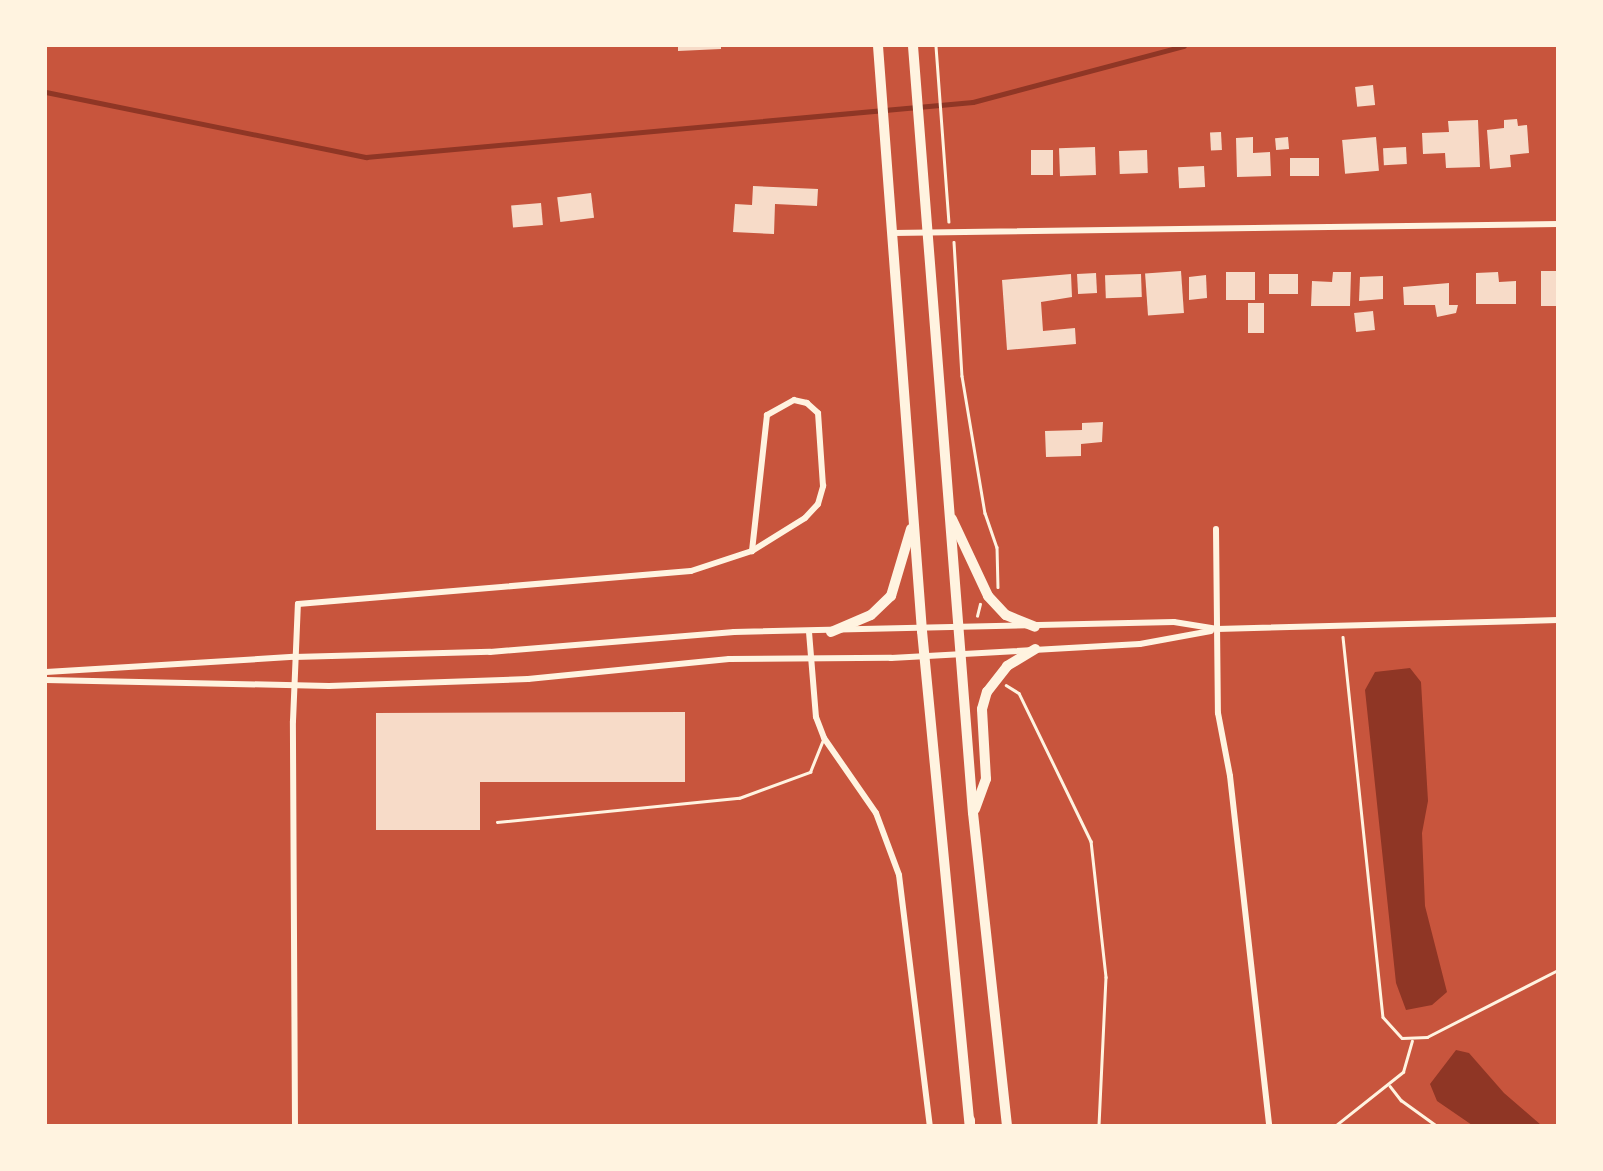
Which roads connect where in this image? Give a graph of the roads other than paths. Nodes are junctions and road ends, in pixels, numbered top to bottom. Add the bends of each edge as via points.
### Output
1 (878, 46) edge
2 (913, 46) edge
3 (1558, 224) edge
4 (926, 230) junction
5 (893, 233) junction
6 (948, 510) junction
7 (914, 518) junction
8 (1216, 529) dead end
9 (752, 551) junction
10 (1558, 620) edge
11 (1035, 627) junction
12 (1217, 629) junction
13 (922, 631) junction
14 (958, 631) junction
15 (809, 632) junction
16 (831, 632) junction
17 (1035, 649) junction
18 (959, 652) junction
19 (925, 655) junction
20 (294, 657) junction
21 (810, 660) junction
22 (46, 672) edge
23 (46, 680) edge
24 (294, 685) junction
25 (824, 738) junction
26 (973, 813) junction
27 (497, 822) dead end
28 (970, 1124) edge
29 (295, 1125) edge
30 (930, 1125) edge
31 (1007, 1125) edge
32 (1269, 1125) edge

1 - 5 main road
2 - 4 main road
3 - 4 street
4 - 5 street
4 - 6 main road
5 - 7 main road
6 - 11 main road via 988,596 1006,614
6 - 14 main road
7 - 13 main road
7 - 16 main road via 891,596 870,615
8 - 12 street
9 - 9 street via 805,518 818,504 823,486 818,413 807,403 794,400 767,415
9 - 20 street via 691,571 507,590 304,600 294,609
10 - 12 street
11 - 12 street via 1174,622
11 - 14 street
12 - 17 street via 1170,641
12 - 32 street via 1217,713 1230,776
13 - 14 street
13 - 16 street
13 - 19 main road
14 - 18 main road
15 - 16 street
15 - 20 street via 734,632 490,652
15 - 21 street
17 - 18 street
17 - 26 main road via 995,679 982,709 986,779
18 - 19 street
18 - 26 main road
19 - 21 street
19 - 28 main road
20 - 22 street
20 - 24 street
21 - 24 street via 729,659 528,679
21 - 25 street via 816,717
23 - 24 street
24 - 29 street
25 - 27 lane via 810,772 739,799
25 - 30 street via 876,814 899,876
26 - 31 main road

